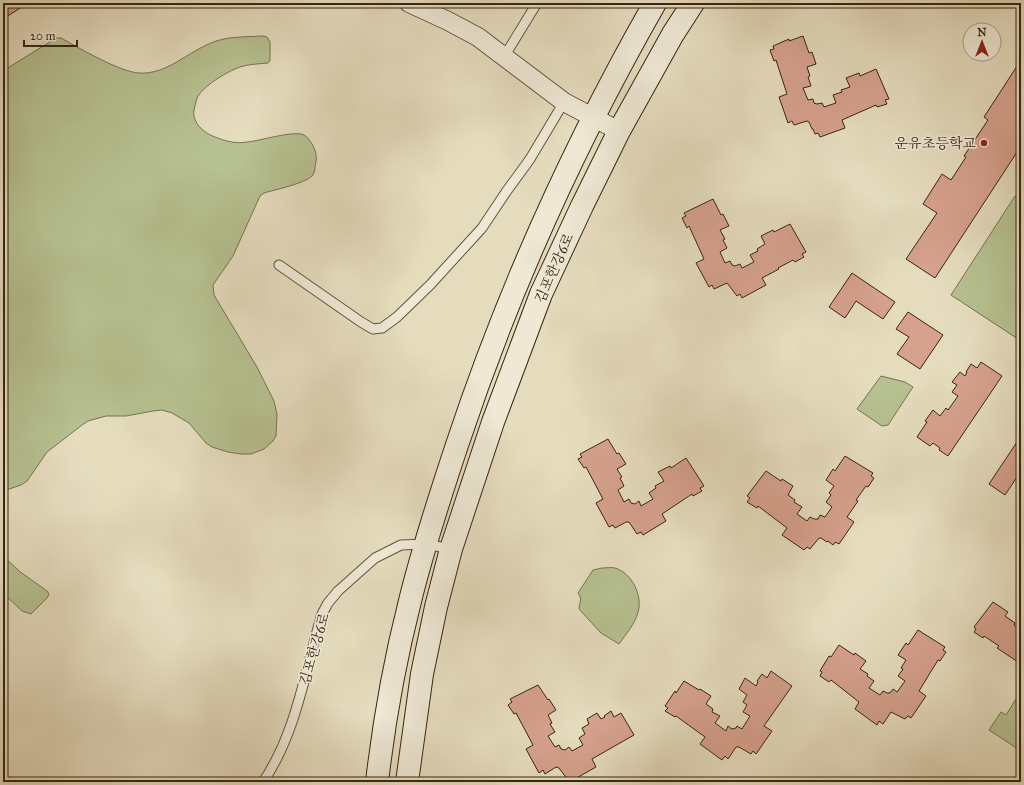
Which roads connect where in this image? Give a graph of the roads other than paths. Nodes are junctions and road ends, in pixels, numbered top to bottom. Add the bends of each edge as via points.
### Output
1 (409, 3) edge
2 (538, 3) edge
3 (656, 3) edge
4 (693, 3) edge
5 (504, 57) junction
6 (564, 102) junction
7 (593, 117) junction
8 (619, 130) junction
9 (279, 265) dead end
10 (426, 544) junction
11 (451, 549) junction
12 (263, 782) edge
13 (377, 782) edge
14 (408, 782) edge

1 - 5 street via 478,37
2 - 5 lane
3 - 7 street, 김포한강6로
4 - 8 street, 김포한강6로
5 - 6 street
6 - 7 street
6 - 9 lane via 530,159 482,228 430,285 382,328 373,329 361,322
7 - 8 street
7 - 10 street, 김포한강6로 via 528,256 486,360
8 - 11 street, 김포한강6로 via 541,294 493,422
10 - 11 lane, 김포한강6로
10 - 12 lane, 김포한강6로 via 401,545 375,558 338,590 328,603 322,614 287,738
10 - 13 street, 김포한강6로 via 396,661
11 - 14 street, 김포한강6로 via 422,674

